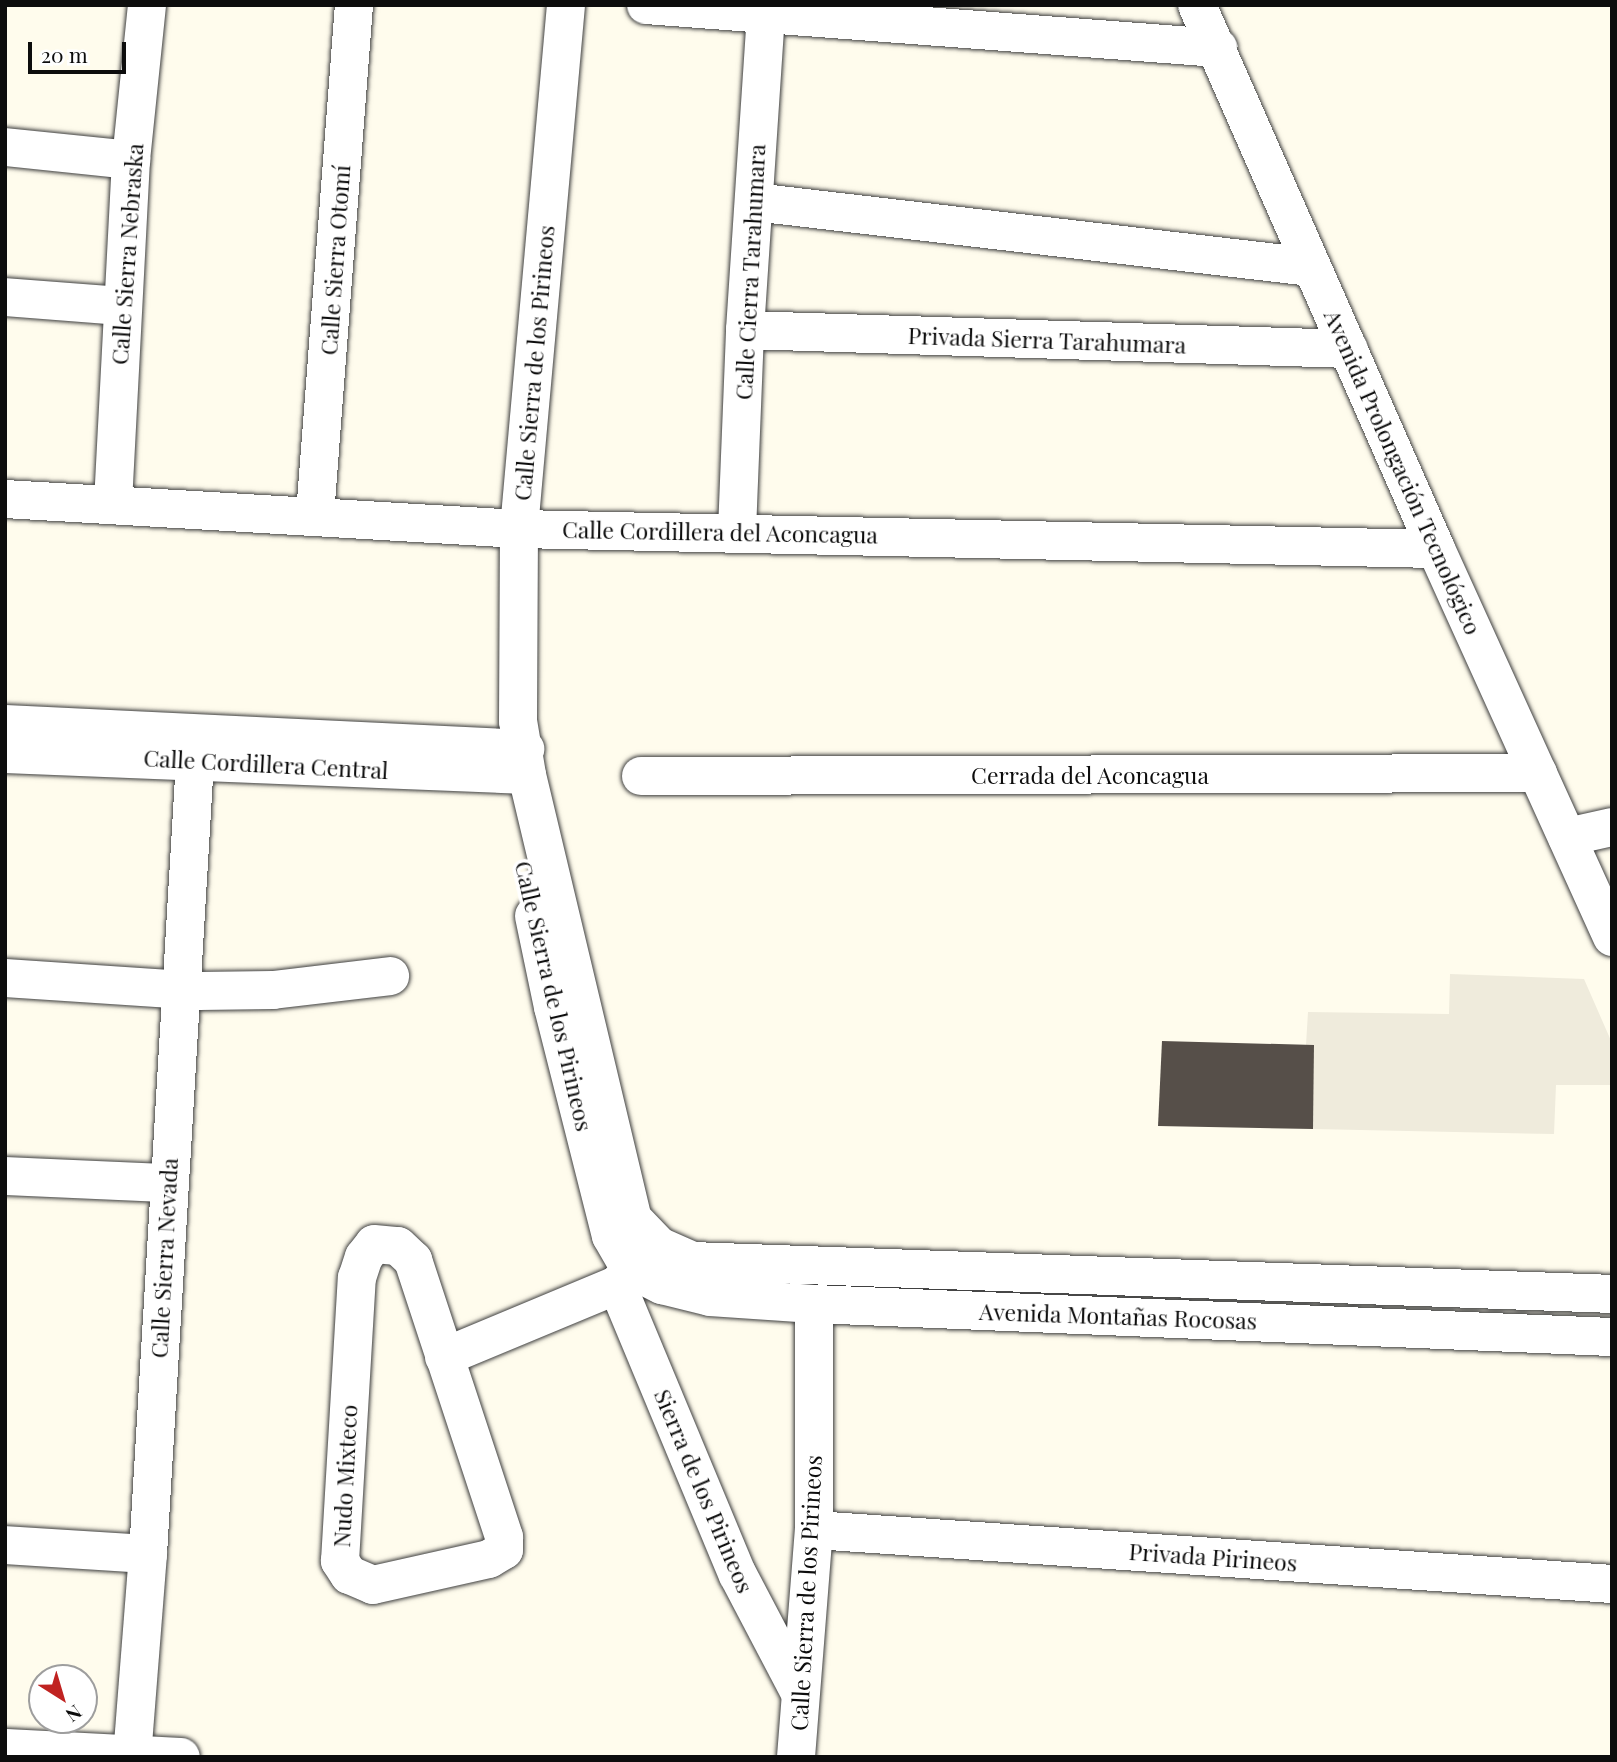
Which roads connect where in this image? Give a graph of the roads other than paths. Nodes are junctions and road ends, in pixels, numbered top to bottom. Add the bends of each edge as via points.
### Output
1 (147, 5) edge
2 (354, 5) edge
3 (566, 5) edge
4 (646, 5) edge
5 (1197, 5) edge
6 (766, 14) junction
7 (1218, 48) junction
8 (5, 147) edge
9 (131, 160) junction
10 (754, 202) junction
11 (1311, 267) junction
12 (5, 297) edge
13 (122, 306) junction
14 (745, 330) junction
15 (1349, 349) junction
16 (5, 499) edge
17 (113, 503) junction
18 (315, 515) junction
19 (519, 529) junction
20 (737, 531) junction
21 (1436, 549) junction
22 (5, 724) edge
23 (516, 753) junction
24 (5, 754) edge
25 (195, 760) junction
26 (1538, 773) junction
27 (641, 776) dead end
28 (1612, 827) edge
29 (1567, 837) junction
30 (1612, 937) edge
31 (390, 976) dead end
32 (5, 978) edge
33 (180, 988) junction
34 (5, 1176) edge
35 (168, 1183) junction
36 (635, 1267) junction
37 (1612, 1294) edge
38 (814, 1304) junction
39 (1612, 1336) edge
40 (444, 1357) junction
41 (814, 1530) junction
42 (5, 1545) edge
43 (148, 1554) junction
44 (1612, 1584) edge
45 (800, 1693) junction
46 (5, 1748) edge
47 (132, 1755) edge
48 (181, 1757) edge
49 (796, 1757) edge

1 - 9 street, Calle Sierra Nebraska
2 - 18 street, Calle Sierra Otomí
3 - 19 street, Calle Sierra de los Pirineos
4 - 6 street
5 - 7 street, Avenida Prolongación Tecnológico
6 - 7 street
6 - 10 street, Calle Cierra Tarahumara
7 - 11 street, Avenida Prolongación Tecnológico
8 - 9 street
9 - 13 street, Calle Sierra Nebraska
10 - 11 street
10 - 14 street, Calle Cierra Tarahumara
11 - 15 street, Avenida Prolongación Tecnológico
12 - 13 street
13 - 17 street, Calle Sierra Nebraska
14 - 15 street, Privada Sierra Tarahumara
14 - 20 street, Calle Cierra Tarahumara
15 - 21 street, Avenida Prolongación Tecnológico
16 - 17 street, Calle Cordillera del Aconcagua
17 - 18 street, Calle Cordillera del Aconcagua
18 - 19 street, Calle Cordillera del Aconcagua
19 - 20 street, Calle Cordillera del Aconcagua
19 - 23 street, Calle Sierra de los Pirineos
20 - 21 street, Calle Cordillera del Aconcagua
21 - 26 street, Avenida Prolongación Tecnológico
22 - 23 street, Calle Cordillera Central
23 - 25 street, Calle Cordillera Central
23 - 36 street, Calle Sierra de los Pirineos via 633,1219
24 - 25 street, Calle Cordillera Central
25 - 33 street, Calle Sierra Nevada
26 - 27 street, Cerrada del Aconcagua
26 - 29 street, Avenida Prolongación Tecnológico
28 - 29 street
29 - 30 street, Avenida Prolongación Tecnológico
31 - 33 street via 273,990
32 - 33 street
33 - 35 street, Calle Sierra Nevada
34 - 35 street
35 - 43 street, Calle Sierra Nevada
36 - 37 street, Avenida Montañas Rocosas via 692,1261
36 - 38 street, Avenida Montañas Rocosas via 662,1285 710,1297
36 - 40 street
36 - 45 street, Sierra de los Pirineos via 738,1575
38 - 39 street, Avenida Montañas Rocosas
38 - 41 street, Calle Sierra de los Pirineos
40 - 40 street, Nudo Mixteco via 504,1536 504,1550 463,1565 373,1585 360,1582 340,1561 357,1278 364,1256 374,1244 398,1246 413,1260
41 - 44 street, Privada Pirineos
41 - 45 street, Calle Sierra de los Pirineos
42 - 43 street
43 - 47 street, Calle Sierra Nevada
45 - 49 street, Calle Sierra de los Pirineos
46 - 47 street
47 - 48 street

